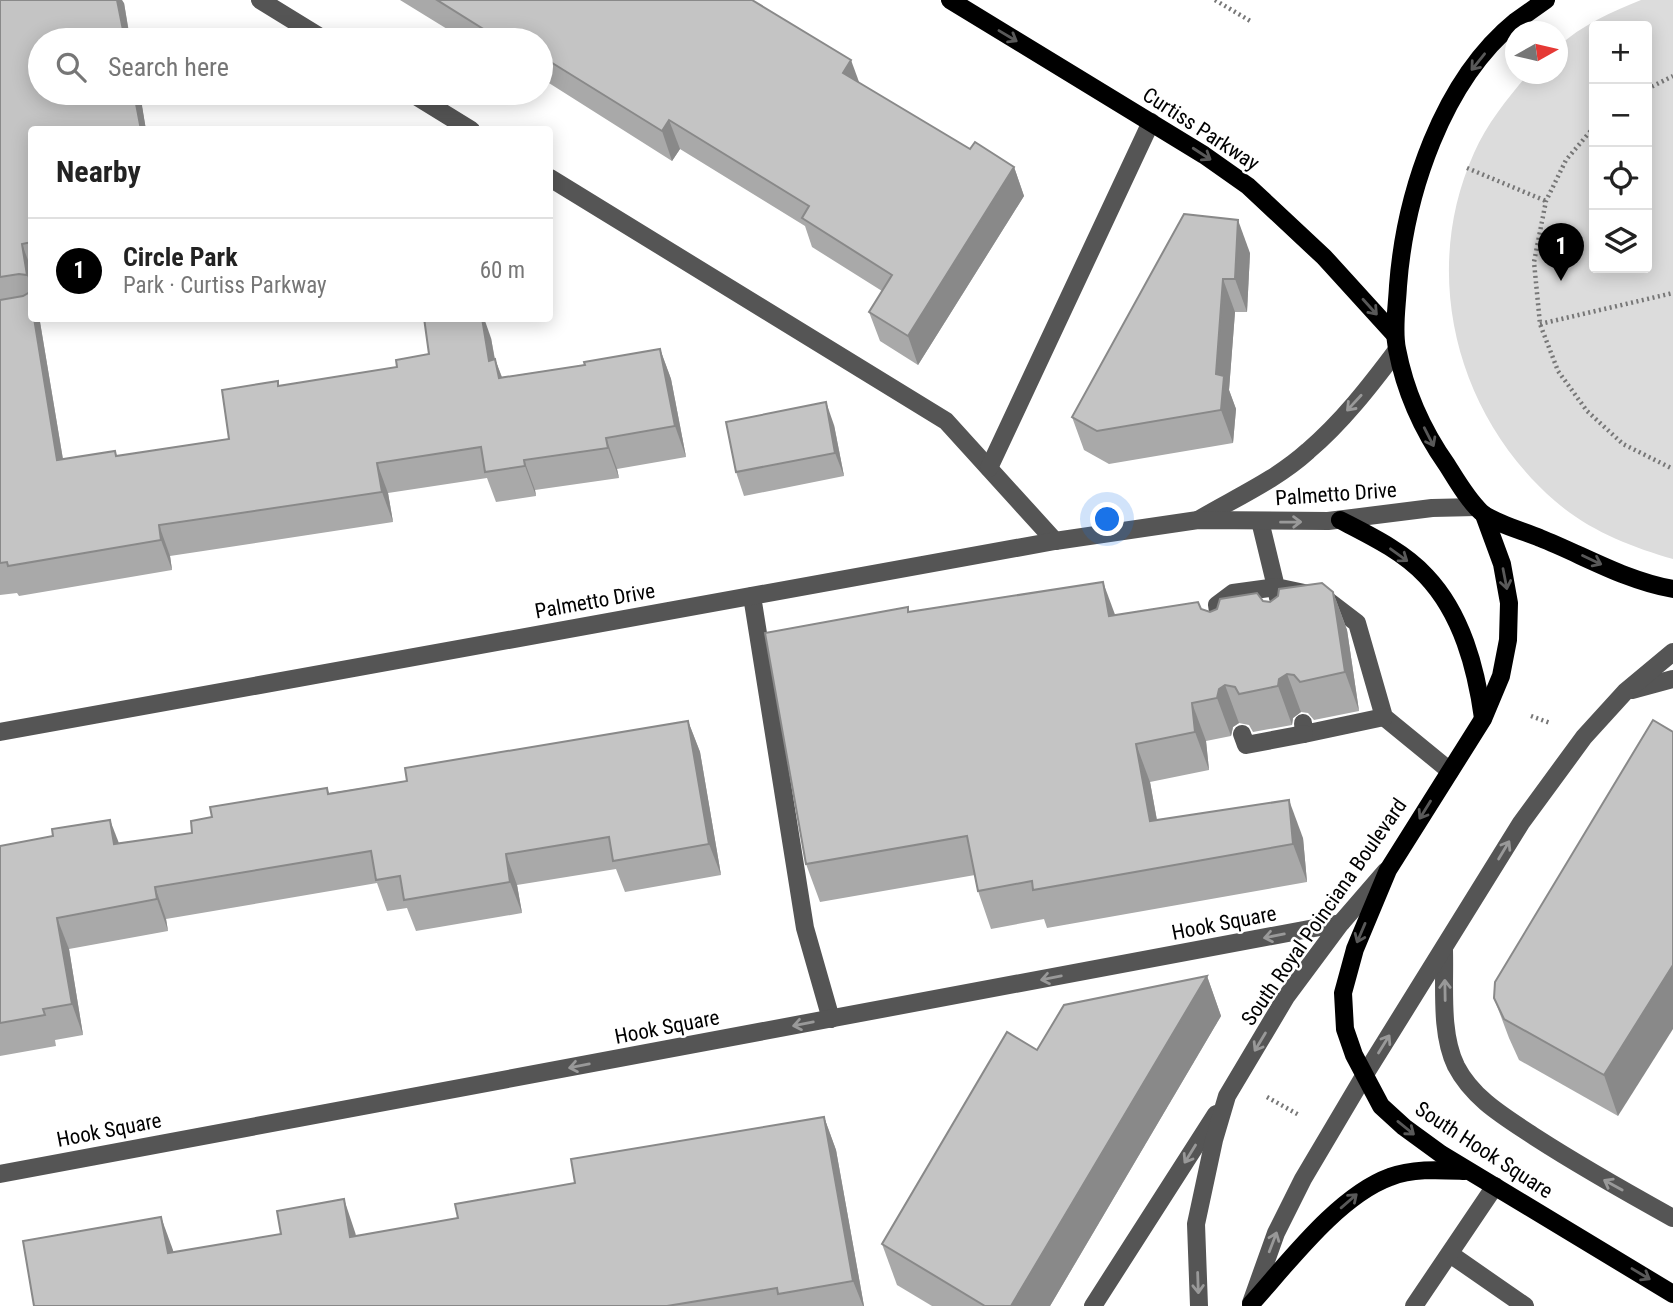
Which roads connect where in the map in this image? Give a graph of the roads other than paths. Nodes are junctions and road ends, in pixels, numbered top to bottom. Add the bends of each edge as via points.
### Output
1 (260, 0) edge
2 (950, 0) edge
3 (1546, 0) edge
4 (306, 28) edge
5 (430, 105) edge
6 (1151, 122) junction
7 (465, 126) edge
8 (553, 180) edge
9 (1396, 343) junction
10 (989, 468) junction
11 (1480, 511) junction
12 (1198, 520) junction
13 (1340, 520) junction
14 (1260, 521) junction
15 (1055, 541) junction
16 (1276, 587) junction
17 (1673, 589) edge
18 (752, 596) junction
19 (1281, 619) edge
20 (1223, 639) edge
21 (1673, 652) edge
22 (1673, 679) edge
23 (1625, 692) junction
24 (1384, 717) junction
25 (1483, 719) junction
26 (0, 732) edge
27 (1242, 734) edge
28 (1450, 771) junction
29 (1388, 870) junction
30 (1341, 923) junction
31 (1444, 950) junction
32 (831, 1019) junction
33 (1364, 1076) junction
34 (1227, 1096) junction
35 (1470, 1172) junction
36 (0, 1174) edge
37 (1495, 1186) junction
38 (1673, 1218) edge
39 (1450, 1254) junction
40 (1673, 1294) edge
41 (1251, 1305) edge
42 (1093, 1306) edge
43 (1199, 1306) edge
44 (1414, 1306) edge
45 (1525, 1306) edge

1 - 4 street
2 -> 6 main road, Curtiss Parkway
3 -> 9 main road via 1514,23 1480,59 1453,96 1427,152 1412,197 1400,259
5 - 7 street
6 -> 9 main road, Curtiss Parkway via 1248,186 1324,257
6 - 10 street
8 - 10 street via 946,421
9 -> 11 main road, South Royal Poinciana Boulevard via 1412,401 1433,445
9 -> 12 street, Palmetto Drive via 1370,386 1308,452
10 - 15 street
11 - 13 street, Palmetto Drive via 1432,508
11 -> 17 main road via 1615,571
11 -> 25 main road, South Royal Poinciana Boulevard via 1502,564 1509,603 1501,676
12 - 14 street, Palmetto Drive
12 - 15 street, Palmetto Drive
14 -> 13 street, Palmetto Drive
13 -> 25 main road via 1399,554 1426,576 1451,610 1478,680
14 - 16 street
15 - 18 street, Palmetto Drive
16 - 19 street
16 - 20 street via 1233,593 1217,605
16 - 24 street via 1323,597 1357,623
18 - 26 street, Palmetto Drive
18 - 32 street via 805,928
21 - 23 street
22 - 23 street
31 -> 23 street via 1521,823 1584,737
24 - 27 street via 1303,729 1247,745
24 - 28 street
25 - 28 main road, South Royal Poinciana Boulevard
28 -> 29 main road, South Royal Poinciana Boulevard
29 - 30 street, South Royal Poinciana Boulevard
29 -> 33 main road, South Hook Square via 1355,949 1343,993 1345,1029
30 -> 32 street, Hook Square
30 -> 34 street, South Royal Poinciana Boulevard via 1286,998
33 -> 31 street
38 -> 31 street, South Hook Square via 1576,1164 1493,1109 1473,1090 1456,1066 1447,1036
32 -> 36 street, Hook Square
33 -> 35 main road, South Hook Square via 1381,1106 1404,1127
41 -> 33 street via 1303,1179
34 -> 42 street
34 -> 43 street, South Royal Poinciana Boulevard via 1196,1224
35 - 37 main road, South Hook Square
41 -> 35 main road via 1331,1217 1360,1192 1391,1176 1433,1170
37 - 39 street
37 -> 40 main road, South Hook Square
39 - 44 street
39 - 45 street

